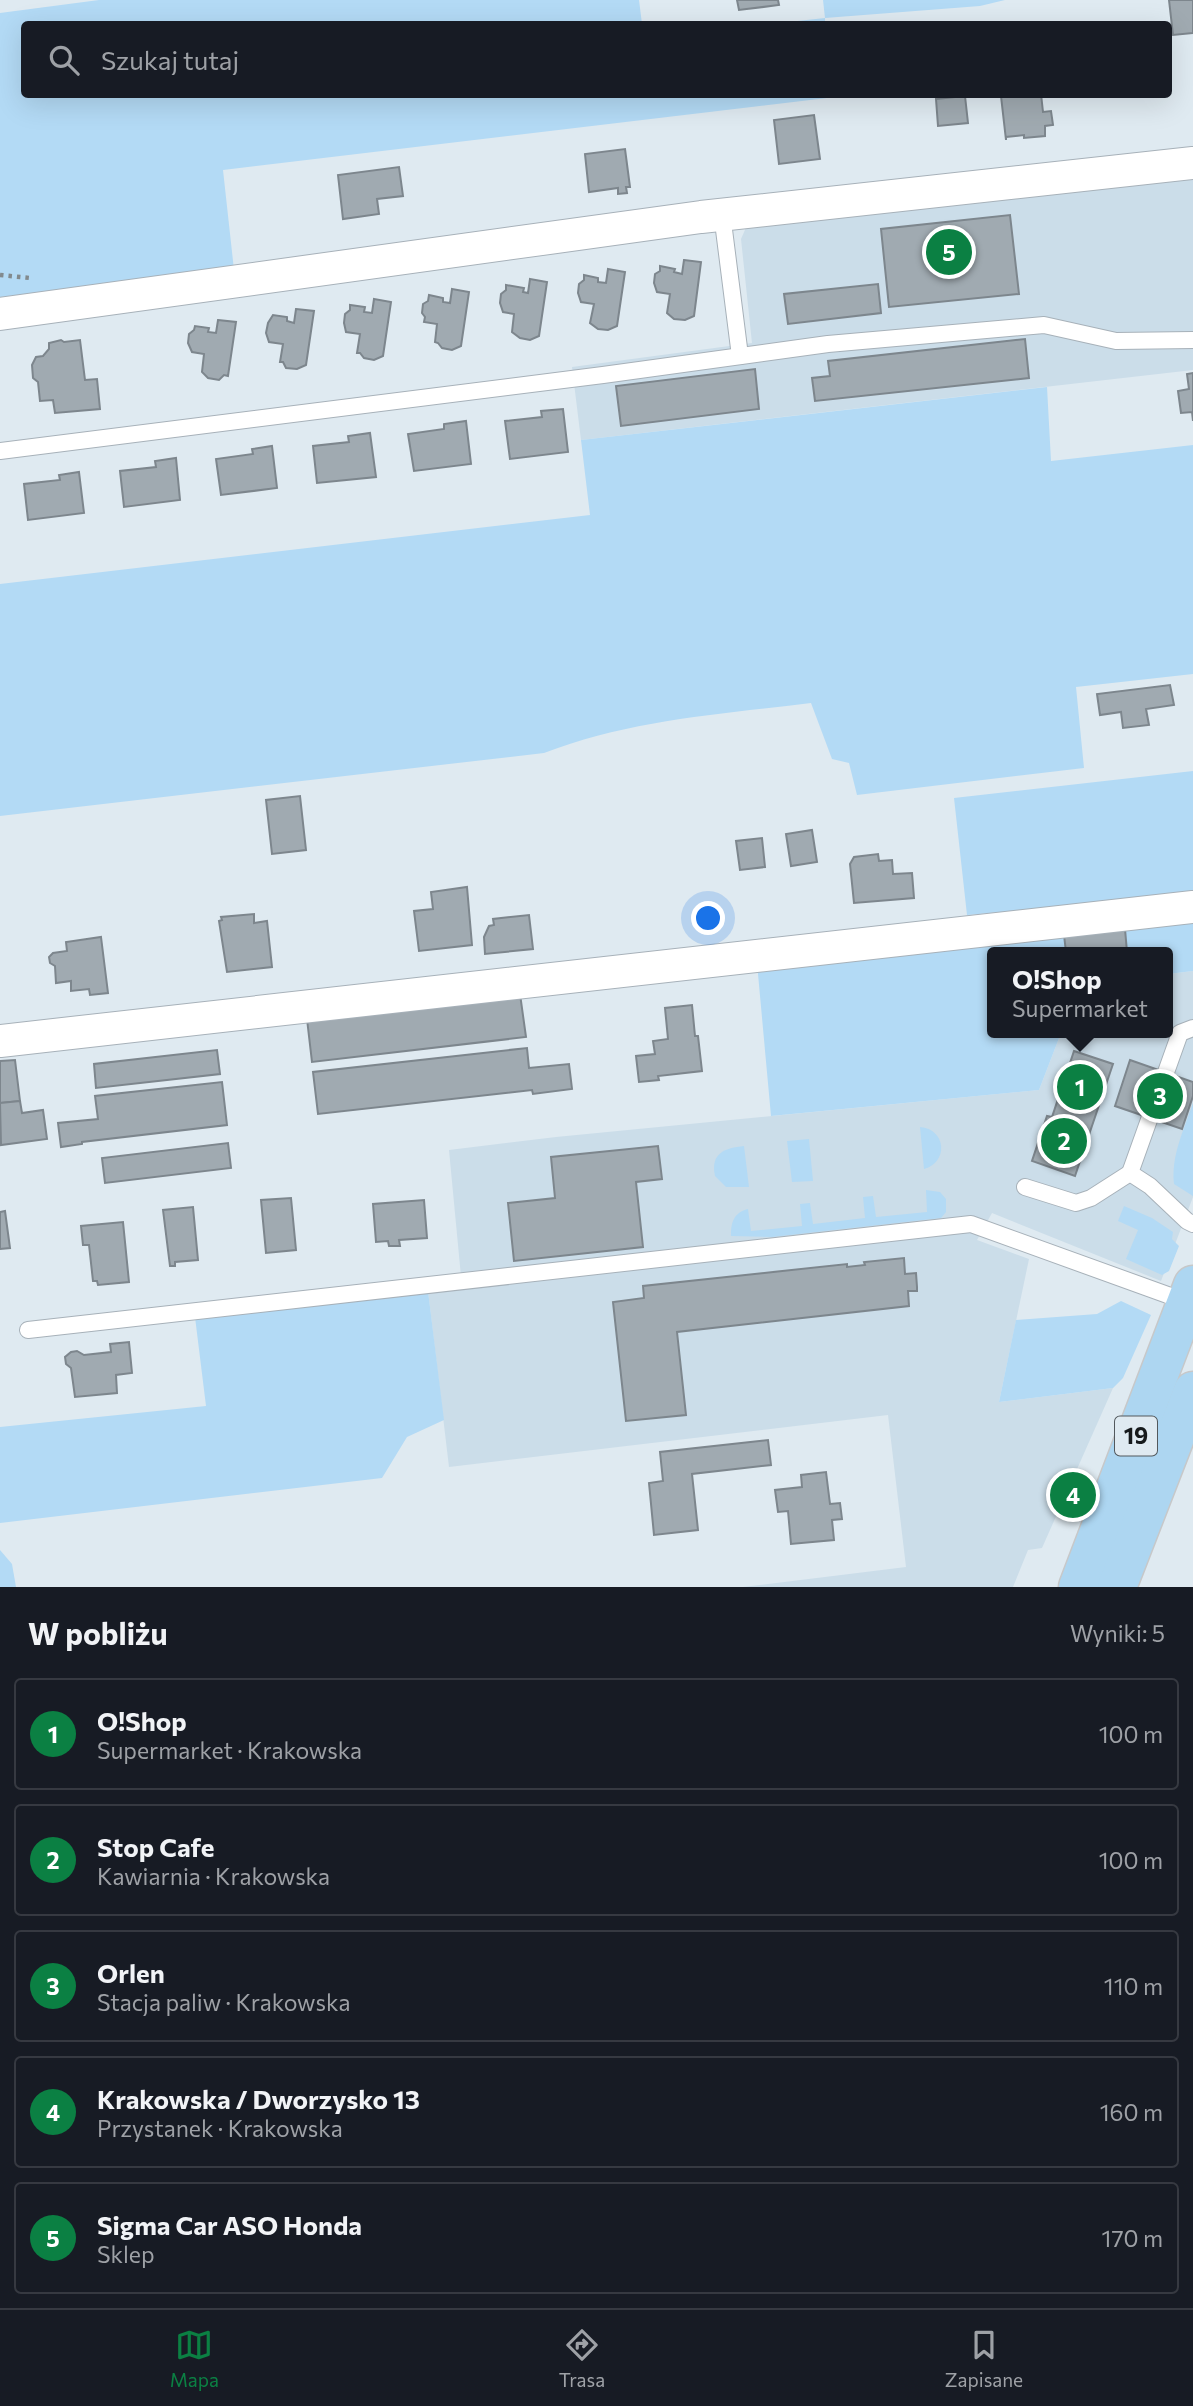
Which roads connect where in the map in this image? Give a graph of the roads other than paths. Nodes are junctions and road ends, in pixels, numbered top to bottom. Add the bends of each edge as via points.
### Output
1 (1193, 163) edge
2 (722, 214) junction
3 (0, 314) edge
4 (1193, 340) edge
5 (740, 356) junction
6 (0, 451) edge
7 (1193, 906) edge
8 (1193, 1028) edge
9 (0, 1041) edge
10 (1130, 1173) junction
11 (1025, 1187) dead end
12 (1193, 1224) edge
13 (1190, 1293) edge
14 (28, 1329) dead end
15 (1193, 1391) edge
16 (1078, 1587) edge
17 (1117, 1587) edge

1 - 2 street
2 - 3 street
2 - 5 lane
4 - 5 lane via 1116,341 1044,325
5 - 6 lane
7 - 9 street
8 - 10 lane via 1180,1033
10 - 11 lane via 1076,1203
10 - 12 lane
13 - 14 lane via 971,1224
13 - 16 main road, 19
15 - 17 main road, 19

